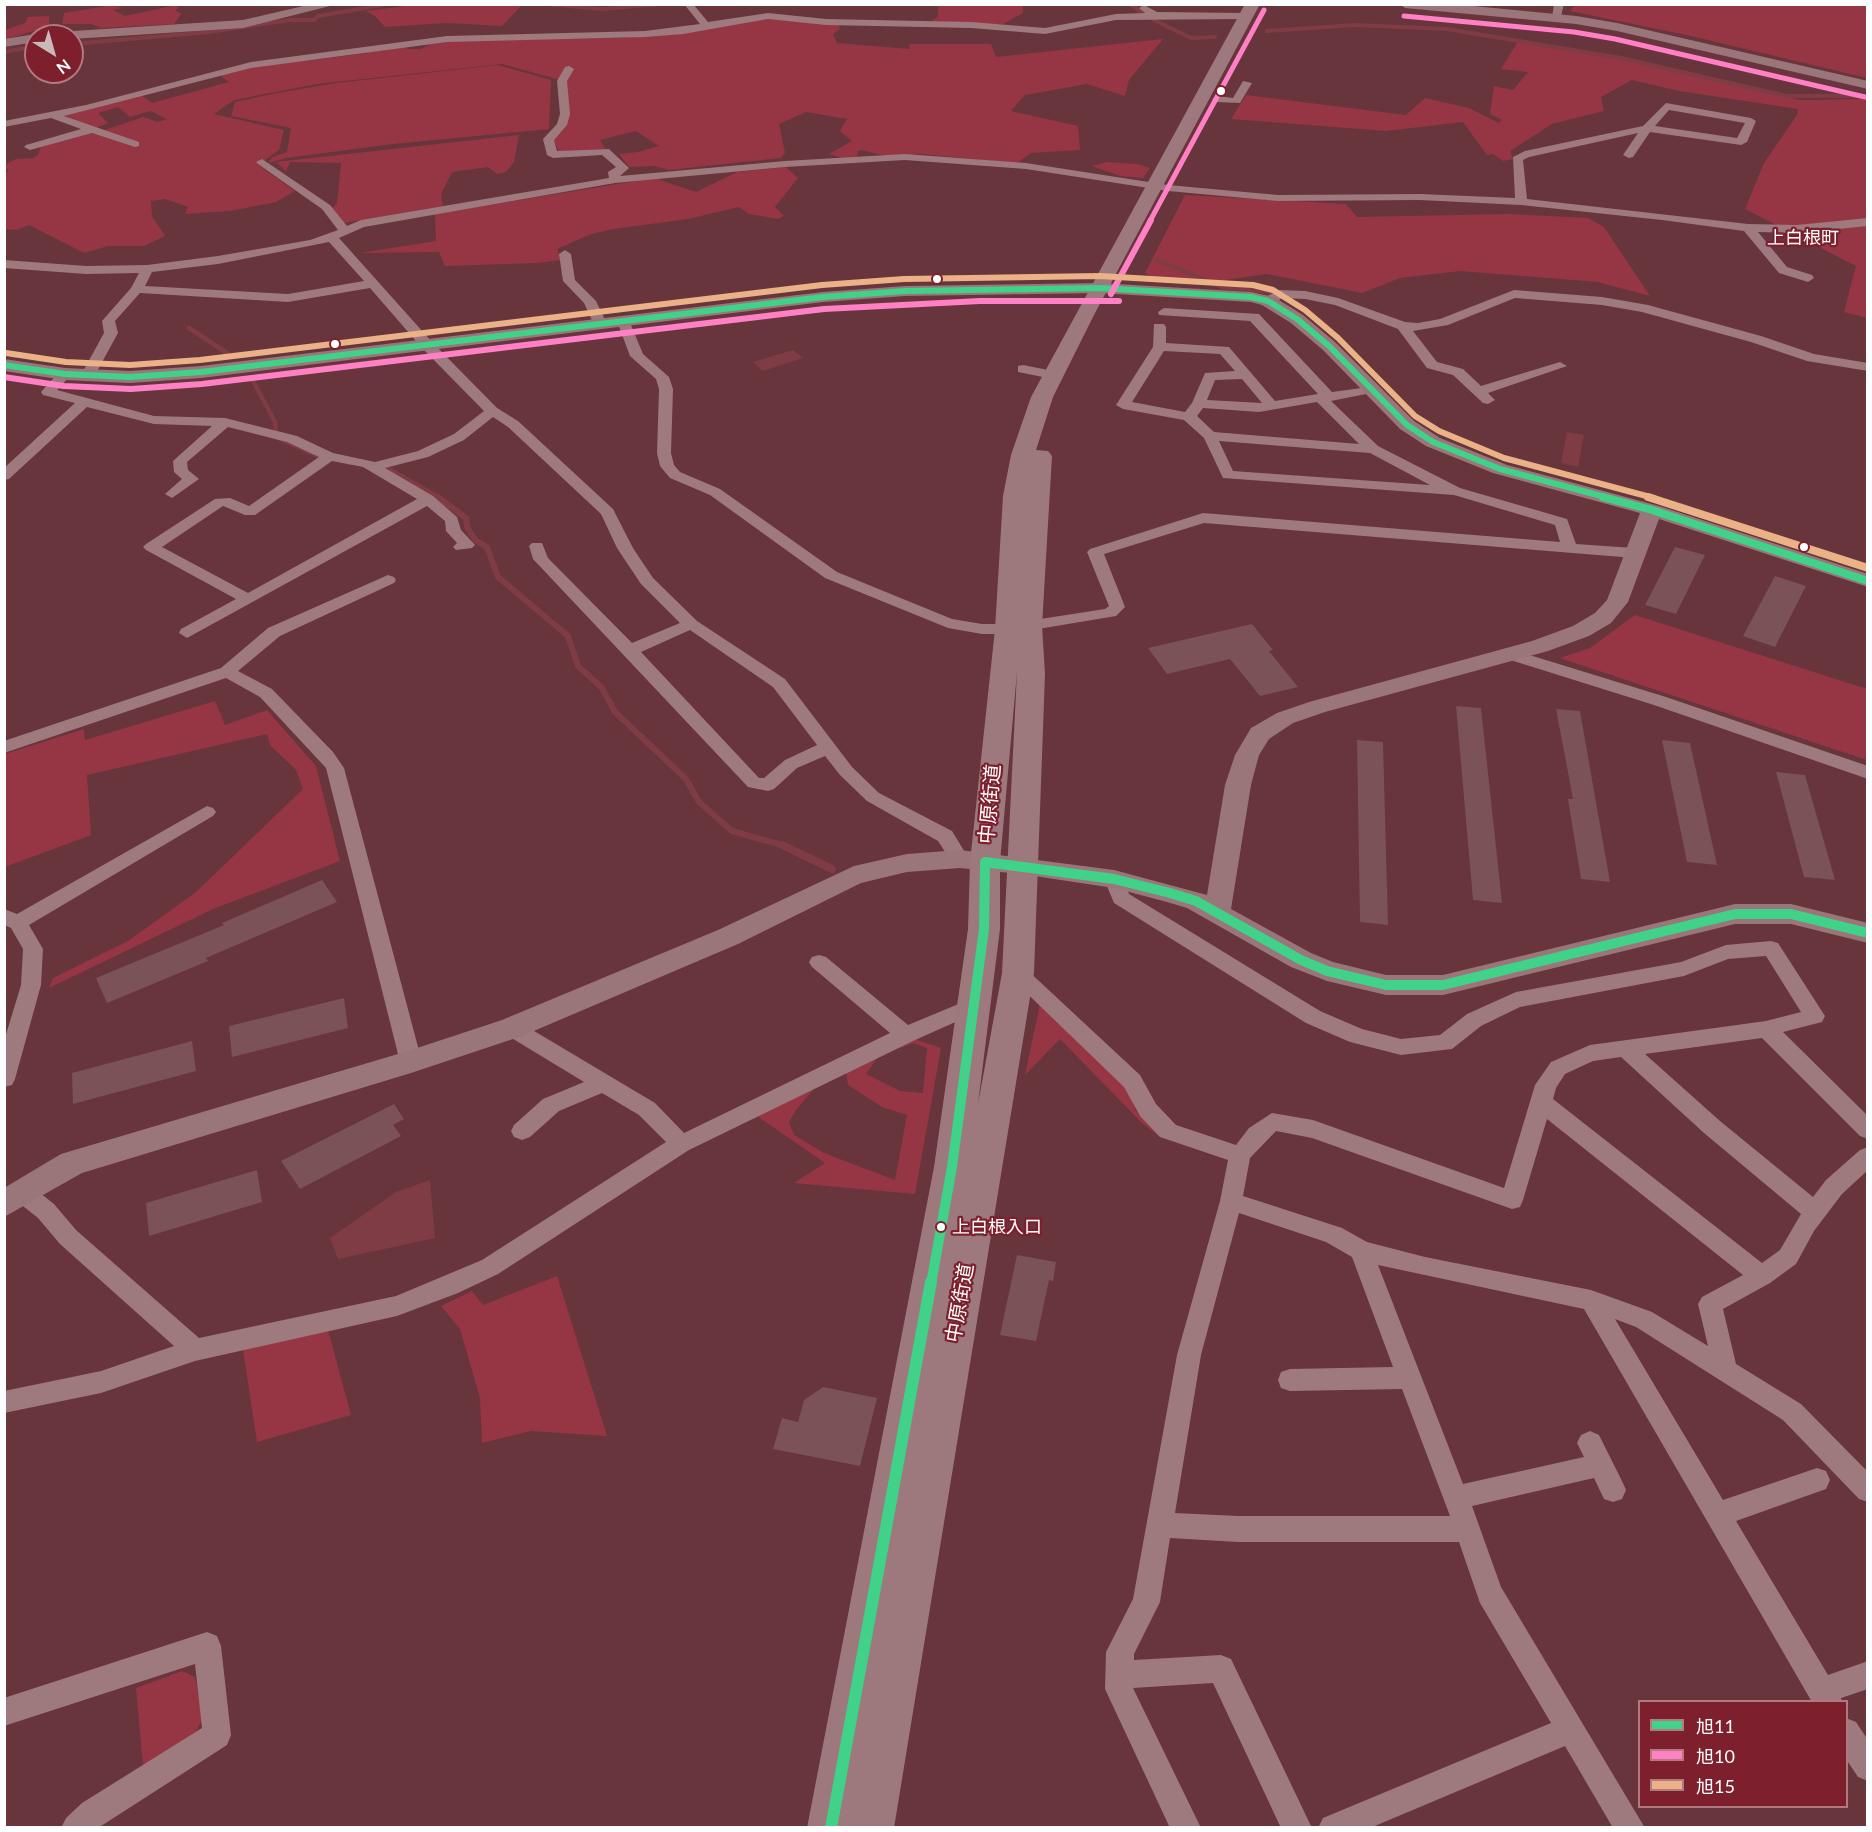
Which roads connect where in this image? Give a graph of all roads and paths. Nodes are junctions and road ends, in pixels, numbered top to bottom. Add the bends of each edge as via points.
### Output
1 (332, 4) edge
2 (688, 4) edge
3 (1139, 4) edge
4 (1268, 4) edge
5 (1405, 4) edge
6 (1250, 10) edge
7 (1558, 11) edge
8 (1155, 15) junction
9 (1105, 20) junction
10 (706, 26) junction
11 (1113, 27) dead end
12 (84, 34) edge
13 (24, 40) edge
14 (4, 43) edge
15 (568, 69) dead end
16 (1247, 83) dead end
17 (1868, 86) edge
18 (1675, 92) dead end
19 (1217, 99) junction
20 (1666, 106) junction
21 (52, 115) junction
22 (4, 124) edge
23 (1647, 128) junction
24 (89, 130) junction
25 (135, 144) dead end
26 (30, 147) dead end
27 (1629, 155) dead end
28 (261, 162) dead end
29 (623, 168) junction
30 (666, 173) junction
31 (615, 180) junction
32 (1160, 187) junction
33 (1521, 202) junction
34 (1868, 222) edge
35 (1748, 228) junction
36 (344, 229) junction
37 (331, 237) junction
38 (564, 254) dead end
39 (4, 264) edge
40 (147, 269) junction
41 (1808, 278) dead end
42 (371, 284) junction
43 (1109, 288) junction
44 (137, 290) junction
45 (1275, 305) junction
46 (1164, 312) dead end
47 (1254, 317) junction
48 (622, 321) junction
49 (600, 324) junction
50 (1403, 326) junction
51 (1159, 327) dead end
52 (427, 345) junction
53 (1160, 347) junction
54 (4, 365) edge
55 (1560, 366) dead end
56 (1868, 367) edge
57 (1023, 369) dead end
58 (65, 374) junction
59 (88, 375) junction
60 (1053, 375) junction
61 (1246, 375) junction
62 (1371, 389) junction
63 (1325, 398) junction
64 (84, 402) junction
65 (1199, 404) junction
66 (1273, 407) junction
67 (492, 411) junction
68 (1189, 417) junction
69 (225, 422) junction
70 (1210, 436) junction
71 (1373, 449) junction
72 (329, 456) junction
73 (372, 467) junction
74 (4, 476) edge
75 (1455, 491) junction
76 (172, 494) dead end
77 (428, 499) junction
78 (1652, 510) junction
79 (537, 546) dead end
80 (1569, 546) junction
81 (461, 548) dead end
82 (1634, 553) junction
83 (387, 580) dead end
84 (1868, 581) edge
85 (248, 599) junction
86 (691, 624) junction
87 (1018, 627) junction
88 (187, 633) dead end
89 (630, 650) junction
90 (1510, 654) junction
91 (227, 672) junction
92 (4, 747) edge
93 (827, 748) junction
94 (1868, 773) edge
95 (207, 812) dead end
96 (989, 862) junction
97 (1114, 879) junction
98 (1217, 913) junction
99 (11, 919) edge
100 (1868, 933) edge
101 (819, 962) dead end
102 (1018, 973) junction
103 (973, 1006) junction
104 (512, 1028) junction
105 (1766, 1029) junction
106 (906, 1035) junction
107 (1625, 1048) junction
108 (411, 1062) junction
109 (4, 1078) edge
110 (603, 1083) junction
111 (1542, 1103) junction
112 (1868, 1130) edge
113 (522, 1131) dead end
114 (681, 1144) junction
115 (1240, 1155) junction
116 (1868, 1156) edge
117 (9, 1198) edge
118 (1231, 1201) junction
119 (1815, 1212) junction
120 (1361, 1251) junction
121 (1762, 1276) junction
122 (1591, 1300) junction
123 (195, 1350) junction
124 (1726, 1371) junction
125 (1410, 1378) junction
126 (1290, 1380) dead end
127 (4, 1402) edge
128 (1817, 1480) dead end
129 (1613, 1490) dead end
130 (1868, 1490) edge
131 (1455, 1498) junction
132 (1717, 1515) junction
133 (1160, 1525) junction
134 (1468, 1529) junction
135 (1119, 1675) junction
136 (1868, 1675) edge
137 (1825, 1696) edge
138 (4, 1712) edge
139 (1571, 1729) junction
140 (1848, 1735) edge
141 (1868, 1767) edge
142 (76, 1827) edge
143 (831, 1827) edge
144 (870, 1827) edge
145 (1186, 1827) edge
146 (1297, 1827) edge
147 (1333, 1827) edge
148 (1630, 1827) edge

1 - 12 street via 243,24
2 - 10 street
3 - 8 street
4 - 19 main road, 中原街道
5 - 7 street
6 - 8 street
6 - 32 main road, 中原街道
7 - 17 street
8 - 9 street
9 - 10 street via 1046,31 768,16
9 - 11 street
10 - 21 street via 645,34 447,39 251,65
13 - 14 street
15 - 29 street via 562,81 562,125 548,139 553,154 605,151
16 - 19 street via 1236,101
18 - 20 street
19 - 32 main road, 中原街道
20 - 23 street
20 - 23 street via 1751,121 1741,142
21 - 22 street
21 - 24 street
23 - 27 street
23 - 33 street via 1516,159
24 - 25 street
24 - 26 street
28 - 36 street via 326,207
29 - 30 street
29 - 31 street via 614,172
30 - 31 street
30 - 32 street via 906,158 1026,166
31 - 36 street
32 - 33 street via 1278,198 1420,197
32 - 43 main road, 中原街道
33 - 35 street
34 - 35 street via 1797,229
35 - 41 street via 1783,270
36 - 37 street
37 - 40 street
37 - 42 street
38 - 49 street via 569,281 590,301
39 - 40 street via 77,270
40 - 44 street
42 - 44 street via 288,298
42 - 52 street
43 - 45 street via 1214,293
43 - 48 street via 905,291
43 - 60 main road, 中原街道
43 - 87 main road, 中原街道 via 1087,343 1052,410 1040,456
44 - 59 street via 108,321 111,333
45 - 47 street
45 - 50 street via 1280,294 1305,295 1338,302
45 - 62 street via 1329,346
46 - 47 street
47 - 63 street
48 - 49 street
48 - 87 street via 637,356 662,377 666,389 664,453 667,466 675,475 715,492 831,574 874,594 948,623 982,629
49 - 52 street
50 - 55 street via 1432,366 1458,372 1484,395
50 - 56 street via 1443,322 1514,294 1602,301 1653,311 1812,358
51 - 53 street
52 - 59 street via 201,372 130,377
52 - 67 street
53 - 61 street via 1224,350
53 - 68 street via 1123,405
54 - 58 street
57 - 60 street
58 - 59 street
58 - 64 street via 48,392
60 - 87 main road, 中原街道 via 1023,455 1015,496
61 - 65 street via 1210,376
61 - 66 street
62 - 63 street
62 - 78 street via 1407,425 1466,457
63 - 66 street
63 - 71 street
64 - 69 street via 154,420
64 - 74 street
65 - 66 street
65 - 68 street
67 - 73 street via 459,437 423,454
67 - 86 street via 513,424 608,512 647,581
68 - 70 street
69 - 72 street via 292,439
69 - 76 street via 180,461 181,472 192,479
70 - 71 street
70 - 75 street via 1228,475
71 - 75 street
72 - 73 street
72 - 85 street via 250,512 230,502 220,502 151,547
73 - 77 street
75 - 80 street via 1562,522
77 - 81 street via 452,520 454,531 467,545
77 - 85 street
78 - 82 street
78 - 84 street
79 - 89 street via 541,559
80 - 82 street
80 - 87 street via 1203,518 1095,552 1118,606 1110,613
82 - 90 street via 1617,602 1603,618 1581,631
83 - 91 street via 274,632
85 - 88 street
86 - 89 street
86 - 93 street via 779,683
87 - 96 main road, 中原街道
87 - 96 main road, 中原街道 via 1031,674
89 - 93 street via 754,783 768,785 791,764
90 - 94 street
90 - 98 street via 1317,707 1285,718 1260,734 1247,755 1238,785
91 - 92 street
91 - 108 street via 266,693 335,768
93 - 96 street via 873,797
95 - 99 street
96 - 97 street
96 - 102 main road, 中原街道
96 - 103 main road, 中原街道
96 - 104 street via 907,863 854,875 728,937
97 - 98 street via 1196,901
97 - 105 street via 1121,898 1313,1017 1357,1036 1401,1047 1445,1043 1474,1020 1516,1000 1684,969 1726,952 1770,948 1815,1016
98 - 100 street via 1327,971 1386,985 1408,986 1443,985 1735,914 1791,914
99 - 109 street via 33,949 31,986
101 - 106 street
102 - 115 street via 1131,1081 1148,1110 1168,1131
102 - 144 main road, 中原街道
103 - 106 street
103 - 143 main road, 中原街道 via 952,1167
104 - 108 street
104 - 110 street
105 - 107 street
105 - 112 street
106 - 114 street
107 - 111 street via 1590,1053 1558,1068 1546,1085
107 - 119 street
108 - 117 street via 72,1162
110 - 113 street via 551,1104
110 - 114 street via 647,1109
111 - 115 street via 1512,1200 1313,1129 1272,1122
111 - 121 street
114 - 123 street via 500,1261 450,1286 397,1306
115 - 118 street
116 - 119 street via 1834,1187
117 - 123 street via 46,1211 68,1238
118 - 120 street via 1334,1235
118 - 133 street via 1189,1355
119 - 121 street via 1788,1257
120 - 122 street
120 - 125 street
121 - 124 street via 1710,1304
122 - 124 street via 1644,1319
122 - 132 street
123 - 127 street via 101,1382
124 - 130 street via 1792,1412
125 - 126 street
125 - 131 street
128 - 132 street
129 - 131 street via 1595,1454
131 - 134 street
132 - 137 street
133 - 134 street
133 - 135 street via 1146,1602 1120,1652
134 - 139 street via 1490,1594
135 - 145 street via 1119,1689
135 - 146 street via 1221,1669
136 - 137 street
138 - 142 street via 207,1646 217,1735
139 - 147 street
139 - 148 street
140 - 141 street

